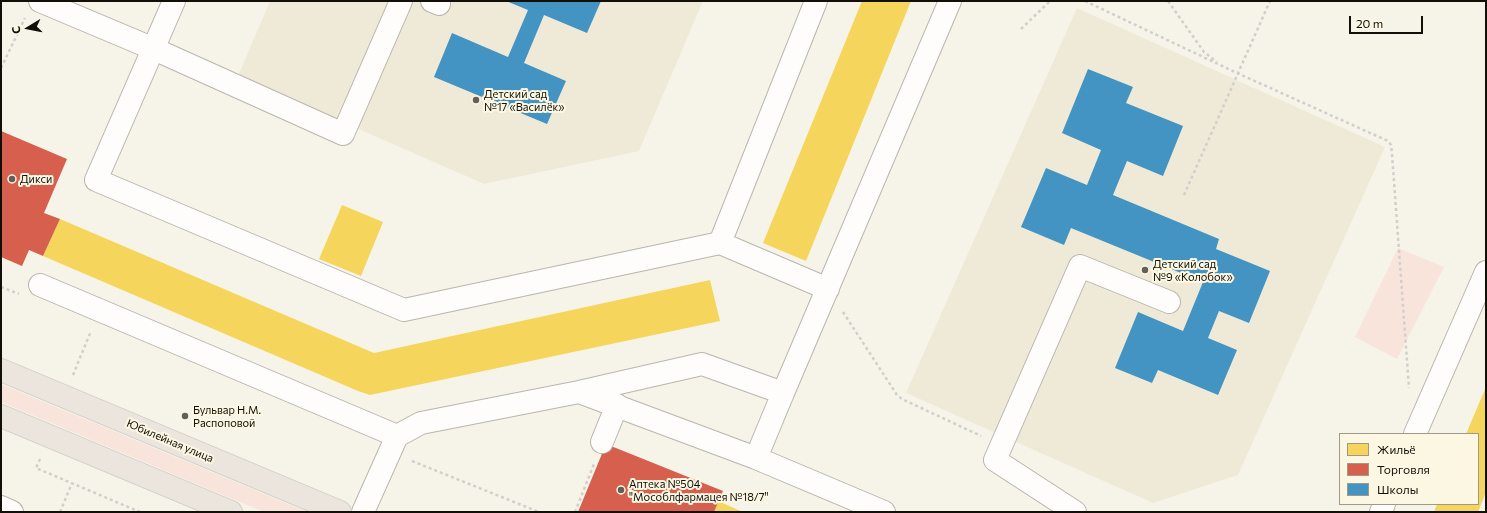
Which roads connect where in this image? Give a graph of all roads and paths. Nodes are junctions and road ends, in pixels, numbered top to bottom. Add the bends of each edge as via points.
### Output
1 (174, 1) edge
2 (401, 1) edge
3 (816, 1) edge
4 (950, 1) edge
5 (1050, 1) edge
6 (1085, 1) edge
7 (1168, 1) edge
8 (1270, 1) edge
9 (33, 8) edge
10 (1021, 29) dead end
11 (154, 49) junction
12 (1220, 65) junction
13 (1, 68) edge
14 (1237, 73) junction
15 (1184, 195) dead end
16 (720, 243) junction
17 (1486, 272) edge
18 (40, 285) dead end
19 (828, 288) junction
20 (1169, 302) dead end
21 (93, 326) dead end
22 (1, 370) edge
23 (73, 376) dead end
24 (579, 392) junction
25 (783, 393) junction
26 (1409, 395) dead end
27 (617, 405) junction
28 (1, 416) edge
29 (1415, 433) edge
30 (397, 436) junction
31 (602, 442) joint
32 (1002, 445) junction
33 (756, 458) junction
34 (40, 459) dead end
35 (72, 484) junction
36 (1, 508) edge
37 (12, 512) edge
38 (60, 512) edge
39 (140, 512) edge
40 (231, 512) edge
41 (340, 512) edge
42 (363, 512) edge
43 (575, 512) edge
44 (884, 512) edge
45 (1075, 512) edge

1 - 11 lane
2 - 11 lane via 343,134
3 - 16 lane
4 - 19 lane
5 - 10 path
6 - 12 path
7 - 12 path via 1204,52
8 - 14 path
9 - 11 lane
9 - 13 path
11 - 16 lane via 96,180 404,310
12 - 14 path
14 - 15 path
14 - 26 path via 1388,141 1391,145
16 - 19 lane
17 - 29 lane
18 - 30 lane
19 - 25 lane
19 - 32 path via 897,395
20 - 32 lane via 1080,266
21 - 23 path
22 - 41 main road, Юбилейная улица
24 - 25 lane via 702,364
24 - 27 lane
24 - 30 lane via 421,423
25 - 33 lane
27 - 31 lane
27 - 33 lane
28 - 40 main road
30 - 42 lane
31 - 43 path
32 - 45 lane via 995,460
33 - 44 lane
34 - 35 path via 36,468
35 - 38 path
35 - 39 path
36 - 37 lane

